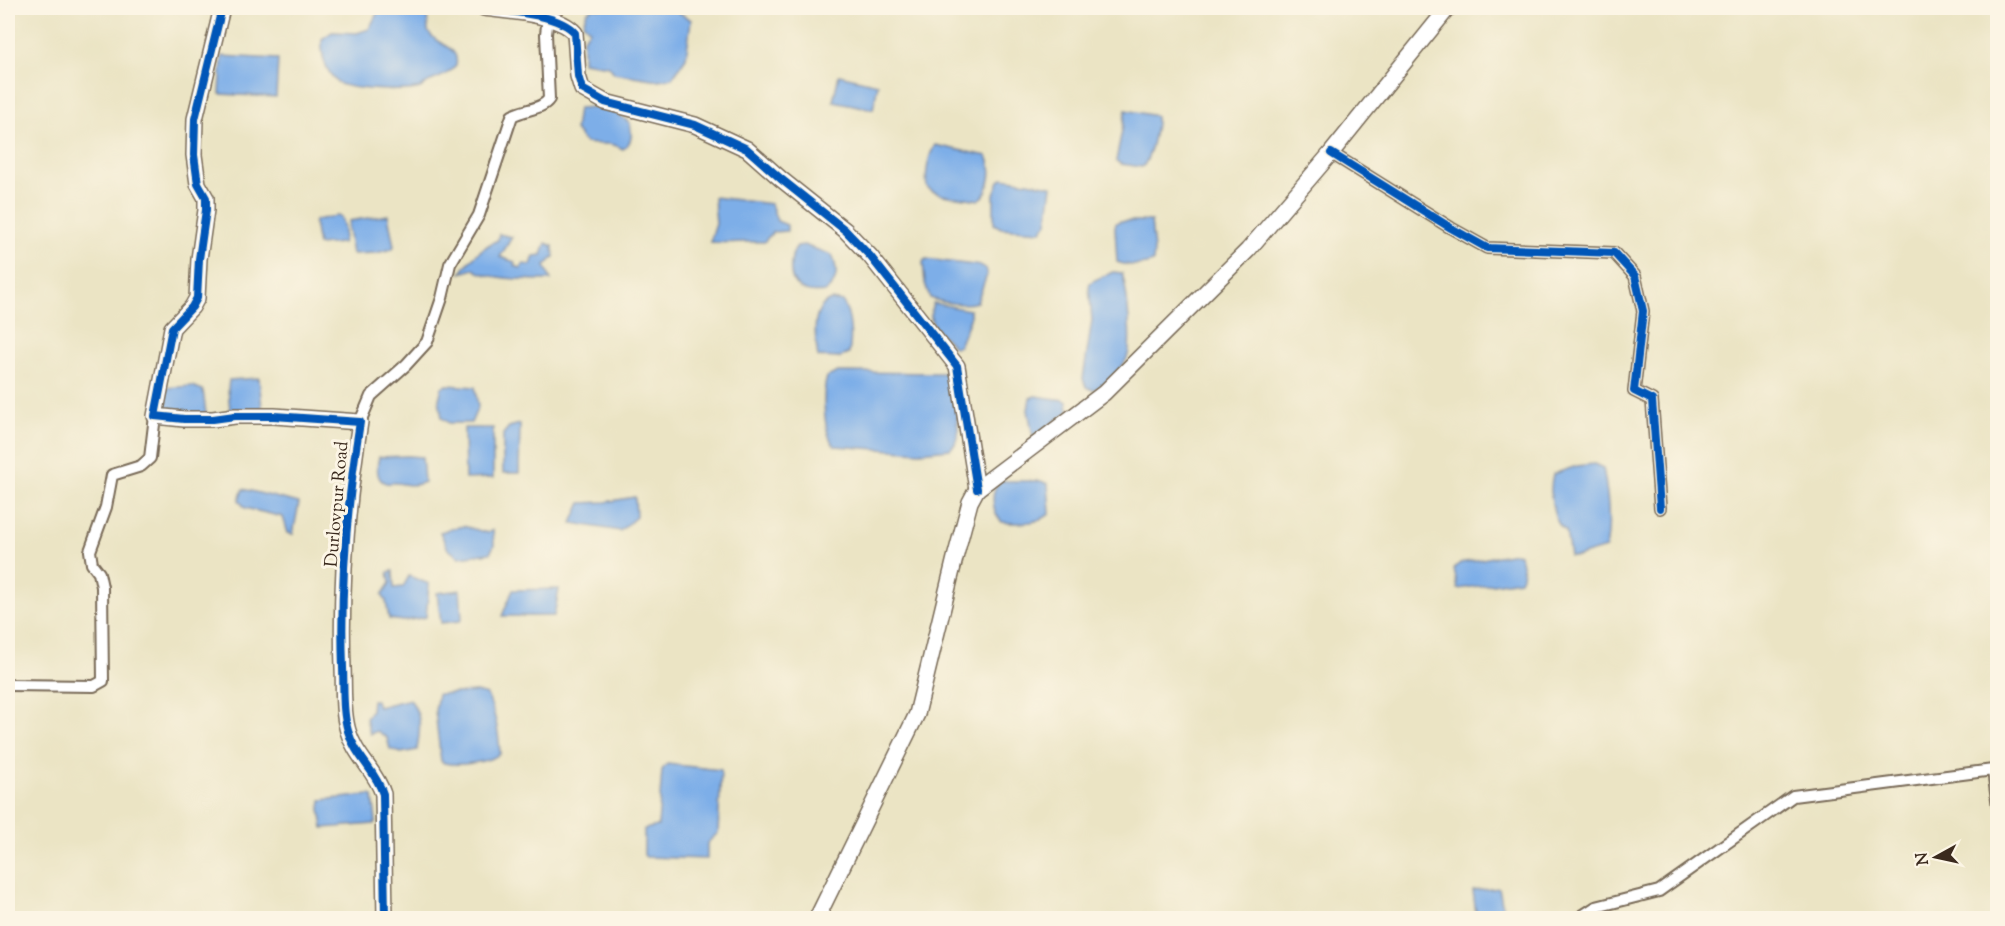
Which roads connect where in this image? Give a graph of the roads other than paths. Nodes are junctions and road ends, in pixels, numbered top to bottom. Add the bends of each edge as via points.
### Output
1 (222, 8) edge
2 (484, 8) edge
3 (1448, 8) edge
4 (548, 13) edge
5 (1331, 153) junction
6 (155, 416) junction
7 (360, 422) junction
8 (976, 489) junction
9 (1660, 508) dead end
10 (8, 685) edge
11 (1998, 808) edge
12 (385, 918) edge
13 (817, 918) edge
14 (1579, 918) edge

1 - 6 street via 195,119 198,184 206,198 198,259 198,298 172,328
2 - 4 street
3 - 5 street
4 - 7 street via 549,99 542,106 512,116 479,215 450,264 427,342 372,396
4 - 8 street via 575,33 582,89 605,102 695,125 747,149 845,230 870,256 957,366
5 - 8 street via 1248,250 1104,393
5 - 9 street via 1487,248 1614,253 1635,276 1643,310 1634,391 1652,400
6 - 7 street, Durlovpur Road via 274,416
6 - 10 street via 150,458 141,466 112,475 106,507 90,550 102,587 103,681 94,686
7 - 12 street, Durlovpur Road via 347,517 345,718 350,740 376,776 383,795
8 - 13 street via 917,714
11 - 14 street via 1993,770 1793,796 1659,891 1596,907

